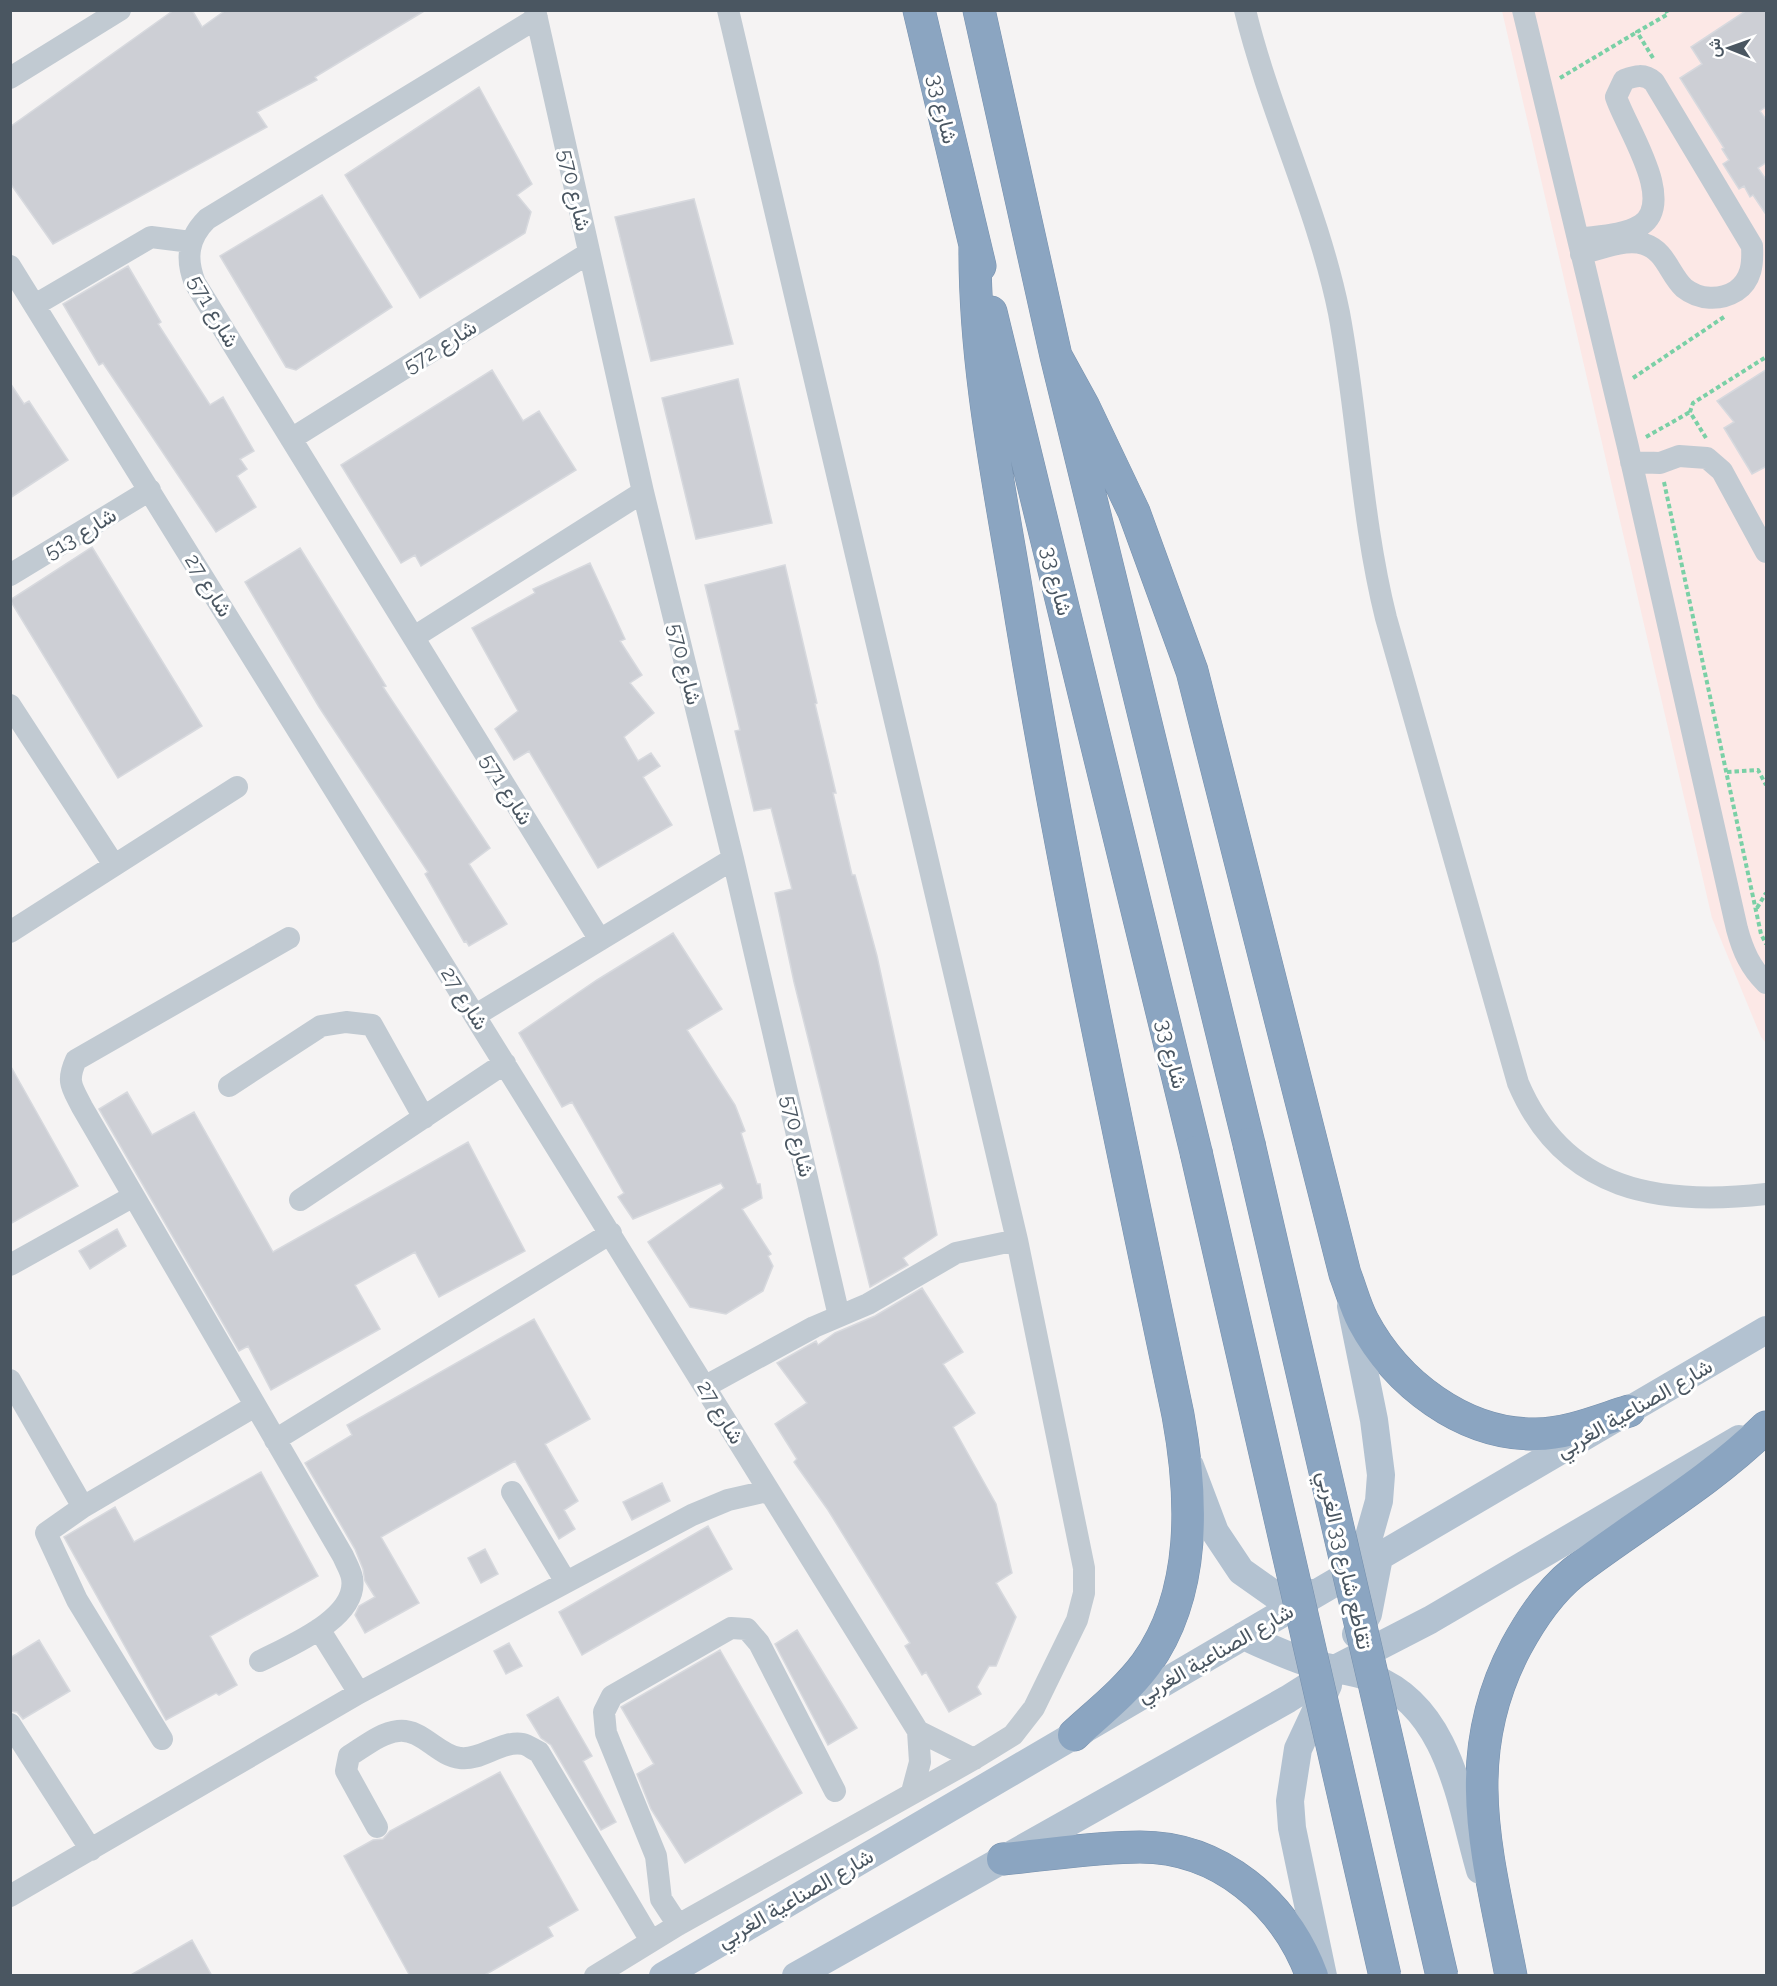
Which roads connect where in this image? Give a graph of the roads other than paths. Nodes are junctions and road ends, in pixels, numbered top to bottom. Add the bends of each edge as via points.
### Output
1 (120, 10) edge
2 (728, 10) edge
3 (919, 10) edge
4 (979, 10) edge
5 (1245, 10) edge
6 (1523, 10) edge
7 (536, 14) edge
8 (10, 78) edge
9 (191, 242) junction
10 (975, 245) junction
11 (1579, 247) junction
12 (590, 253) junction
13 (10, 266) edge
14 (35, 306) junction
15 (1056, 356) junction
16 (291, 439) junction
17 (1629, 454) junction
18 (150, 490) junction
19 (643, 492) junction
20 (1767, 552) edge
21 (10, 575) edge
22 (414, 637) junction
23 (13, 713) edge
24 (237, 787) dead end
25 (733, 859) junction
26 (114, 865) junction
27 (10, 932) edge
28 (289, 938) dead end
29 (600, 940) junction
30 (1767, 983) edge
31 (476, 1015) junction
32 (506, 1063) junction
33 (229, 1086) dead end
34 (424, 1118) junction
35 (1767, 1194) edge
36 (132, 1197) junction
37 (300, 1200) dead end
38 (611, 1233) junction
39 (1017, 1240) junction
40 (10, 1265) edge
41 (1345, 1274) junction
42 (839, 1316) junction
43 (1767, 1330) edge
44 (10, 1380) edge
45 (706, 1386) junction
46 (255, 1406) junction
47 (1629, 1410) junction
48 (1767, 1423) edge
49 (1767, 1427) edge
50 (275, 1440) junction
51 (1184, 1447) junction
52 (767, 1491) junction
53 (512, 1492) dead end
54 (83, 1507) junction
55 (1379, 1557) junction
56 (566, 1582) junction
57 (1320, 1591) junction
58 (1368, 1614) junction
59 (1430, 1620) junction
60 (319, 1629) junction
61 (1243, 1636) junction
62 (260, 1661) dead end
63 (1307, 1662) junction
64 (1337, 1668) junction
65 (359, 1693) junction
66 (1288, 1699) junction
67 (10, 1724) edge
68 (918, 1731) junction
69 (1074, 1735) junction
70 (162, 1739) dead end
71 (974, 1759) junction
72 (835, 1791) dead end
73 (912, 1792) junction
74 (376, 1827) dead end
75 (91, 1850) junction
76 (1003, 1859) junction
77 (10, 1896) edge
78 (678, 1925) junction
79 (651, 1941) junction
80 (595, 1976) edge
81 (663, 1976) edge
82 (796, 1976) edge
83 (1312, 1976) edge
84 (1323, 1976) edge
85 (1385, 1976) edge
86 (1442, 1976) edge
87 (1510, 1976) edge

1 - 8 street
2 - 39 street, شارع الصناعية الغربي
3 - 10 highway, شارع 33
4 - 15 highway
5 - 35 street via 1258,63 1317,227 1339,313 1369,542 1386,618 1518,1083 1530,1112 1570,1158 1624,1185 1678,1196
6 - 11 street
7 - 9 street via 207,219
7 - 12 street, شارع 570
9 - 14 street via 151,237
9 - 16 street, شارع 571 via 188,256 195,284
10 - 51 highway via 976,317 984,389 1048,784
10 - 85 highway, شارع 33, bridge via 1196,1152
11 - 11 street via 1646,244 1659,252 1684,287 1717,299 1738,290 1753,266 1752,246 1648,76 1624,80 1616,97 1654,186 1651,209 1643,224
11 - 17 street
12 - 16 street, شارع 572
12 - 19 street, شارع 570
13 - 14 street, شارع 27
14 - 18 street, شارع 27
15 - 41 highway via 1134,512 1192,671
15 - 86 highway, تقاطع شارع 33 الغربي, bridge via 1250,1144
16 - 22 street, شارع 571
17 - 20 street via 1660,463 1679,456 1707,458 1722,471
17 - 30 street via 1739,937 1754,970
18 - 21 street, شارع 513
18 - 31 street, شارع 27
19 - 22 street
19 - 25 street, شارع 570
22 - 29 street, شارع 571
23 - 26 street
24 - 26 street
25 - 29 street
25 - 42 street, شارع 570
26 - 27 street
28 - 36 street via 76,1060 69,1074 72,1088
29 - 31 street
31 - 32 street, شارع 27
32 - 34 street
32 - 38 street, شارع 27
33 - 34 street via 321,1026 346,1022 372,1025
34 - 37 street
36 - 40 street
36 - 46 street
38 - 45 street, شارع 27
38 - 50 street
39 - 42 street via 956,1253 868,1304
39 - 71 street, شارع الصناعية الغربي via 1084,1568 1084,1593 1077,1620 1028,1718 1013,1735
41 - 47 highway via 1362,1319 1388,1359 1422,1392 1463,1417 1508,1433 1538,1434
41 - 57 main road via 1374,1420 1381,1475 1379,1501 1364,1554
42 - 45 street
43 - 47 main road, شارع الصناعية الغربي
44 - 54 street
45 - 52 street, شارع 27
46 - 50 street
46 - 54 street
47 - 55 main road, شارع الصناعية الغربي
48 - 59 main road
49 - 87 highway via 1715,1473 1572,1574 1536,1614 1509,1659 1484,1738 1480,1794
50 - 60 street via 352,1579 347,1605
51 - 57 main road via 1215,1532 1241,1571 1275,1595
51 - 69 highway via 1188,1511 1184,1563 1170,1620 1131,1682
52 - 56 street via 728,1500 692,1515
52 - 68 street, شارع 27
53 - 56 street
54 - 70 street via 46,1533 77,1600
55 - 57 main road, شارع الصناعية الغربي
55 - 58 main road
56 - 65 street
57 - 58 main road
57 - 61 main road, شارع الصناعية الغربي
57 - 63 main road
58 - 59 main road
58 - 64 main road
59 - 64 main road
60 - 62 street
60 - 65 street
61 - 63 main road
61 - 69 main road, شارع الصناعية الغربي
63 - 64 main road
63 - 66 main road
64 - 66 main road
64 - 84 main road via 1298,1749 1290,1801 1292,1828
64 - 87 main road via 1373,1678 1397,1692 1418,1710 1439,1739 1452,1770
65 - 75 street
66 - 76 main road
67 - 75 street
68 - 71 street
68 - 73 street, شارع 27 via 920,1762
69 - 81 main road, شارع الصناعية الغربي
71 - 73 street, شارع الصناعية الغربي
72 - 78 street via 759,1643 747,1629 732,1628 612,1696 604,1712 606,1733 656,1856 661,1899
73 - 78 street, شارع الصناعية الغربي
74 - 79 street via 346,1771 349,1756 386,1733 400,1730 433,1744 450,1757 468,1760 522,1744 539,1752
75 - 77 street
76 - 82 main road
76 - 83 highway via 1140,1847 1199,1857 1225,1869 1272,1906 1290,1930
78 - 79 street, شارع الصناعية الغربي
79 - 80 street, شارع الصناعية الغربي

